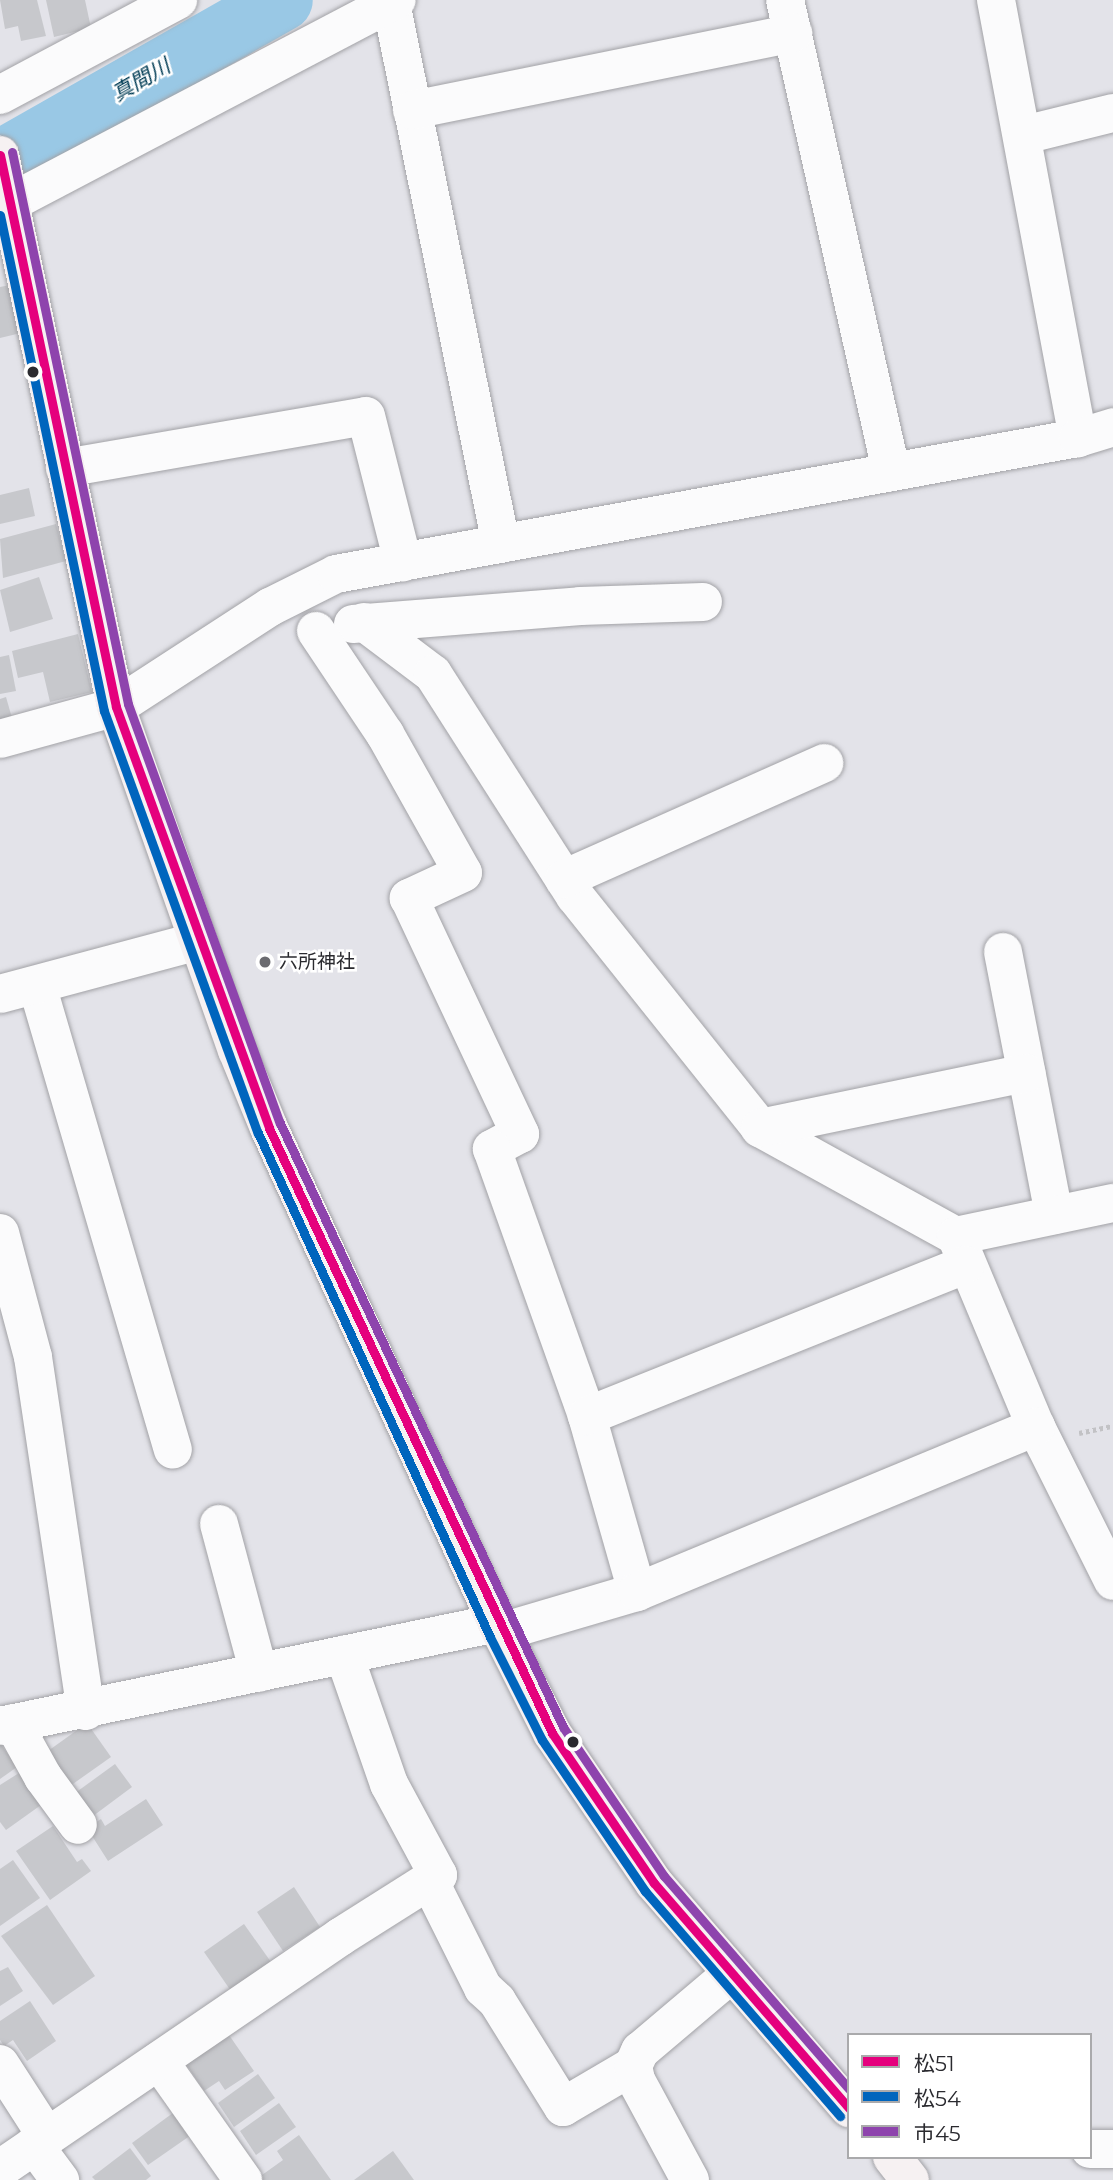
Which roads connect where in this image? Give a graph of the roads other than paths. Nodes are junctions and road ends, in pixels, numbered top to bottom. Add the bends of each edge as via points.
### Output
1 (178, 0) edge
2 (996, 0) edge
3 (394, 2) edge
4 (789, 17) edge
5 (0, 95) edge
6 (412, 110) junction
7 (1113, 113) edge
8 (1024, 135) junction
9 (4, 188) edge
10 (1096, 432) edge
11 (65, 468) junction
12 (891, 472) junction
13 (501, 544) junction
14 (403, 562) junction
15 (703, 602) dead end
16 (270, 607) junction
17 (364, 622) junction
18 (316, 631) junction
19 (116, 707) junction
20 (0, 738) edge
21 (824, 763) dead end
22 (565, 879) junction
23 (198, 941) junction
24 (1003, 952) dead end
25 (37, 985) junction
26 (0, 994) edge
27 (1026, 1073) junction
28 (760, 1128) junction
29 (1113, 1203) edge
30 (1054, 1215) junction
31 (0, 1233) edge
32 (960, 1250) junction
33 (587, 1416) junction
34 (1036, 1427) junction
35 (173, 1449) dead end
36 (219, 1524) dead end
37 (1113, 1581) edge
38 (637, 1592) junction
39 (499, 1628) junction
40 (344, 1655) junction
41 (259, 1673) junction
42 (86, 1711) junction
43 (4, 1721) edge
44 (78, 1825) dead end
45 (430, 1882) junction
46 (730, 1975) junction
47 (159, 2061) junction
48 (0, 2064) edge
49 (633, 2066) junction
50 (847, 2106) edge
51 (41, 2141) junction
52 (894, 2159) edge
53 (0, 2169) edge
54 (60, 2180) edge
55 (243, 2180) edge
56 (690, 2180) edge
57 (911, 2180) edge

1 - 5 street
2 - 8 street
3 - 6 street
3 - 9 street
4 - 6 street
4 - 12 street
6 - 13 street
7 - 8 street
8 - 10 street
9 - 11 main road
10 - 12 street
11 - 14 street via 366,416
11 - 19 main road
12 - 13 street
13 - 14 street
14 - 16 street via 336,574
15 - 17 street
16 - 18 street
16 - 19 street
17 - 18 street
17 - 22 street via 433,674
18 - 33 street via 385,733 463,873 409,898 520,1134 492,1149
19 - 20 street
19 - 23 main road
21 - 22 street
22 - 28 street
23 - 25 street
23 - 39 main road via 270,1128
24 - 27 street
25 - 26 street
25 - 35 street
27 - 28 street
27 - 30 street
28 - 32 street
29 - 30 street
30 - 32 street
31 - 42 street via 33,1357
32 - 33 street
32 - 34 street
33 - 38 street
34 - 37 street
34 - 38 street
36 - 41 street
38 - 39 street
39 - 40 street
39 - 46 main road via 552,1733 602,1811
40 - 41 street
40 - 45 street via 389,1784 438,1875
41 - 42 street
42 - 43 street
43 - 44 street
45 - 47 street via 340,1937
45 - 49 street via 483,1988 497,2001 563,2107
46 - 49 street via 640,2051
46 - 50 main road
47 - 51 street
47 - 55 street
48 - 51 street
49 - 56 street via 636,2080
51 - 53 street
51 - 54 street
52 - 57 main road

